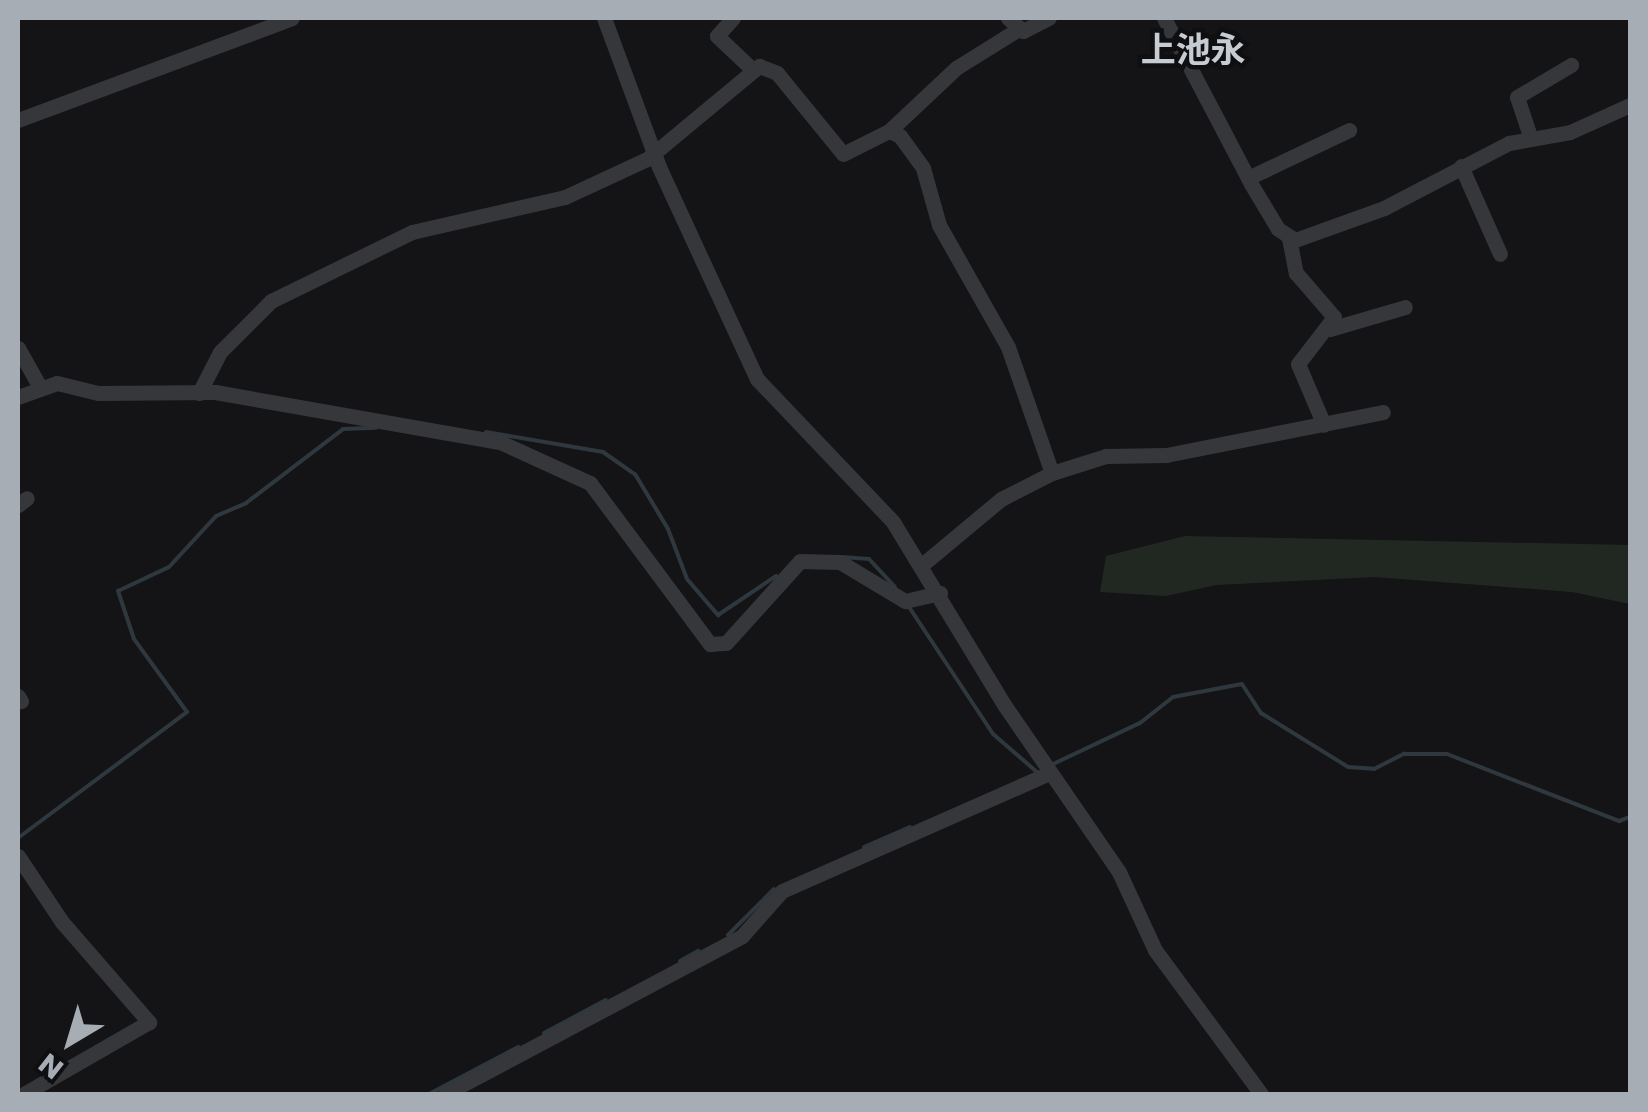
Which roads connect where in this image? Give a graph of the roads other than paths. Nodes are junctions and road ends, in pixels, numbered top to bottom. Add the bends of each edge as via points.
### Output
1 (292, 18) edge
2 (604, 18) edge
3 (733, 18) edge
4 (1049, 18) edge
5 (1164, 18) edge
6 (1012, 24) edge
7 (1571, 65) dead end
8 (753, 70) junction
9 (1630, 104) edge
10 (18, 120) edge
11 (1349, 130) dead end
12 (888, 131) junction
13 (1531, 138) junction
14 (654, 156) junction
15 (1461, 166) junction
16 (1248, 178) junction
17 (1289, 238) junction
18 (1500, 254) dead end
19 (1405, 308) dead end
20 (1330, 329) junction
21 (18, 348) edge
22 (40, 387) junction
23 (199, 393) junction
24 (18, 397) edge
25 (1383, 412) dead end
26 (1324, 425) junction
27 (1052, 472) junction
28 (923, 564) junction
29 (940, 593) junction
30 (1050, 773) junction
31 (18, 856) edge
32 (24, 1094) edge
33 (446, 1094) edge
34 (1262, 1094) edge

1 - 10 street
2 - 14 street
3 - 8 street via 716,36
4 - 6 street via 1034,29
5 - 16 street
6 - 12 street
7 - 13 street via 1518,96
8 - 12 street via 765,66 777,73 838,153
8 - 14 street
9 - 13 street via 1570,132
11 - 16 street
12 - 27 street via 900,136 922,168 938,224 1008,347
13 - 15 street
14 - 23 street via 565,197 374,247 271,301 220,352
14 - 28 street via 756,379 893,522
15 - 17 street via 1356,220 1310,238
15 - 18 street
16 - 17 street
17 - 20 street via 1291,265 1332,314
19 - 20 street
20 - 26 street via 1298,364
21 - 22 street
22 - 23 street
22 - 24 street
23 - 29 street via 483,437 582,476 710,644 726,643 800,561 840,562 905,600
25 - 26 street
26 - 27 street via 1166,455 1106,456
27 - 28 street via 1001,499
28 - 29 street
29 - 30 street
30 - 33 street via 831,875 782,891 742,936
30 - 34 street via 1118,872 1155,950
31 - 32 street via 62,922 149,1022

